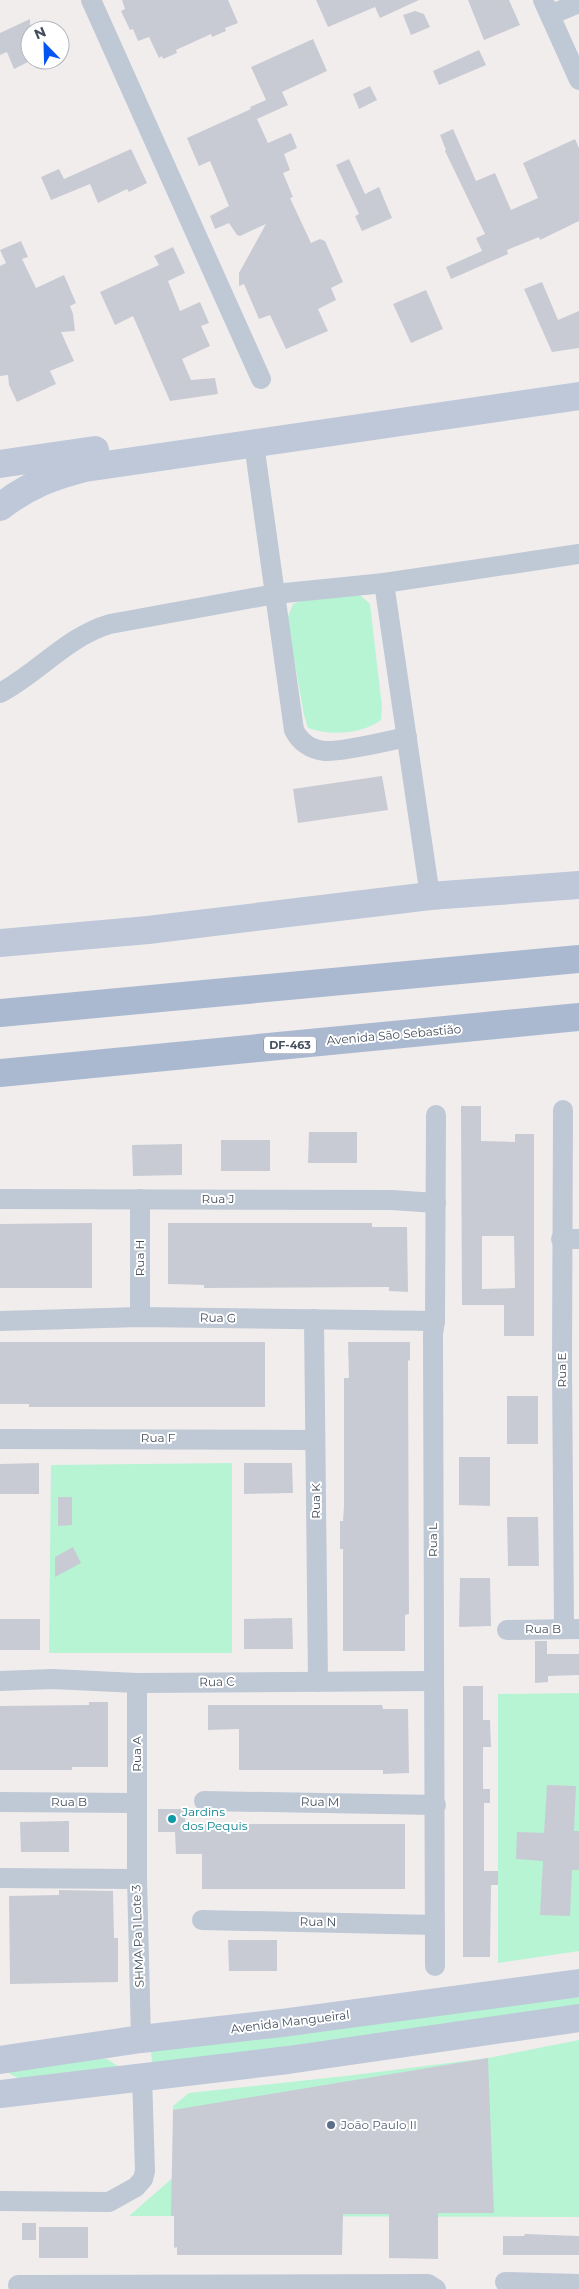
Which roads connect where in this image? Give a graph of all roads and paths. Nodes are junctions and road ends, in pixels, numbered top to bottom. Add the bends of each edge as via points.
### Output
1 (91, 0) edge
2 (579, 3) edge
3 (547, 8) edge
4 (579, 80) edge
5 (579, 377) edge
6 (261, 379) dead end
7 (579, 396) edge
8 (254, 444) junction
9 (0, 464) edge
10 (0, 507) edge
11 (579, 554) edge
12 (384, 583) junction
13 (276, 594) junction
14 (0, 693) edge
15 (407, 737) junction
16 (579, 885) edge
17 (430, 896) junction
18 (0, 943) edge
19 (579, 959) edge
20 (0, 1013) edge
21 (579, 1017) edge
22 (0, 1073) edge
23 (563, 1110) dead end
24 (436, 1115) dead end
25 (0, 1199) edge
26 (140, 1199) junction
27 (436, 1203) junction
28 (570, 1239) edge
29 (140, 1317) junction
30 (314, 1319) junction
31 (0, 1321) edge
32 (435, 1321) junction
33 (0, 1439) edge
34 (316, 1440) junction
35 (571, 1513) edge
36 (571, 1629) edge
37 (507, 1630) dead end
38 (0, 1681) edge
39 (434, 1681) junction
40 (318, 1682) junction
41 (137, 1683) junction
42 (204, 1801) dead end
43 (0, 1802) edge
44 (137, 1803) junction
45 (436, 1805) junction
46 (0, 1878) edge
47 (137, 1878) junction
48 (202, 1920) dead end
49 (434, 1925) junction
50 (435, 1966) dead end
51 (574, 1984) edge
52 (576, 2019) edge
53 (282, 2023) junction
54 (141, 2039) junction
55 (0, 2060) edge
56 (288, 2060) junction
57 (142, 2076) junction
58 (0, 2094) edge
59 (0, 2201) edge
60 (505, 2282) dead end
61 (18, 2285) dead end
62 (569, 2286) edge
63 (432, 2287) edge

1 - 6 street
2 - 3 street
3 - 4 street
5 - 9 street
7 - 8 street
8 - 10 street via 105,465 55,476 23,490
8 - 13 street
11 - 12 street
12 - 13 street
12 - 15 street
13 - 14 street via 93,629 15,686
13 - 15 street via 294,730 298,738 325,751
15 - 17 street
16 - 17 street
17 - 18 street via 148,930
19 - 20 main road
21 - 22 main road, Avenida São Sebastião / DF-463
23 - 28 street, Rua E
24 - 27 street, Rua L
25 - 26 street, Rua J
26 - 27 street, Rua J
26 - 29 street, Rua H
27 - 32 street, Rua L
28 - 35 street, Rua E
29 - 30 street, Rua G
29 - 31 street, Rua G
30 - 32 street, Rua G
30 - 34 street, Rua K
32 - 39 street, Rua L
33 - 34 street, Rua F
34 - 40 street, Rua K
35 - 36 street, Rua E
36 - 37 street, Rua B
38 - 41 street, Rua C via 52,1679
39 - 40 street, Rua C
39 - 45 street, Rua L
40 - 41 street, Rua C
41 - 44 street, Rua A
42 - 45 street, Rua M
43 - 44 street, Rua B
44 - 47 street, Rua A
45 - 49 street, Rua L
46 - 47 street, SHMA Pa 1 Lote 3
47 - 54 street, SHMA Pa 1 Lote 3
48 - 49 street, Rua N
49 - 50 street, Rua L
51 - 52 street via 567,2004
51 - 53 street, Avenida Mangueiral
52 - 56 street
53 - 54 street, Avenida Mangueiral
53 - 56 street via 287,2027 290,2038
54 - 55 street, Avenida Mangueiral
56 - 57 street
57 - 58 street
57 - 59 street via 145,2171 136,2187 109,2202
60 - 62 street
61 - 63 street

